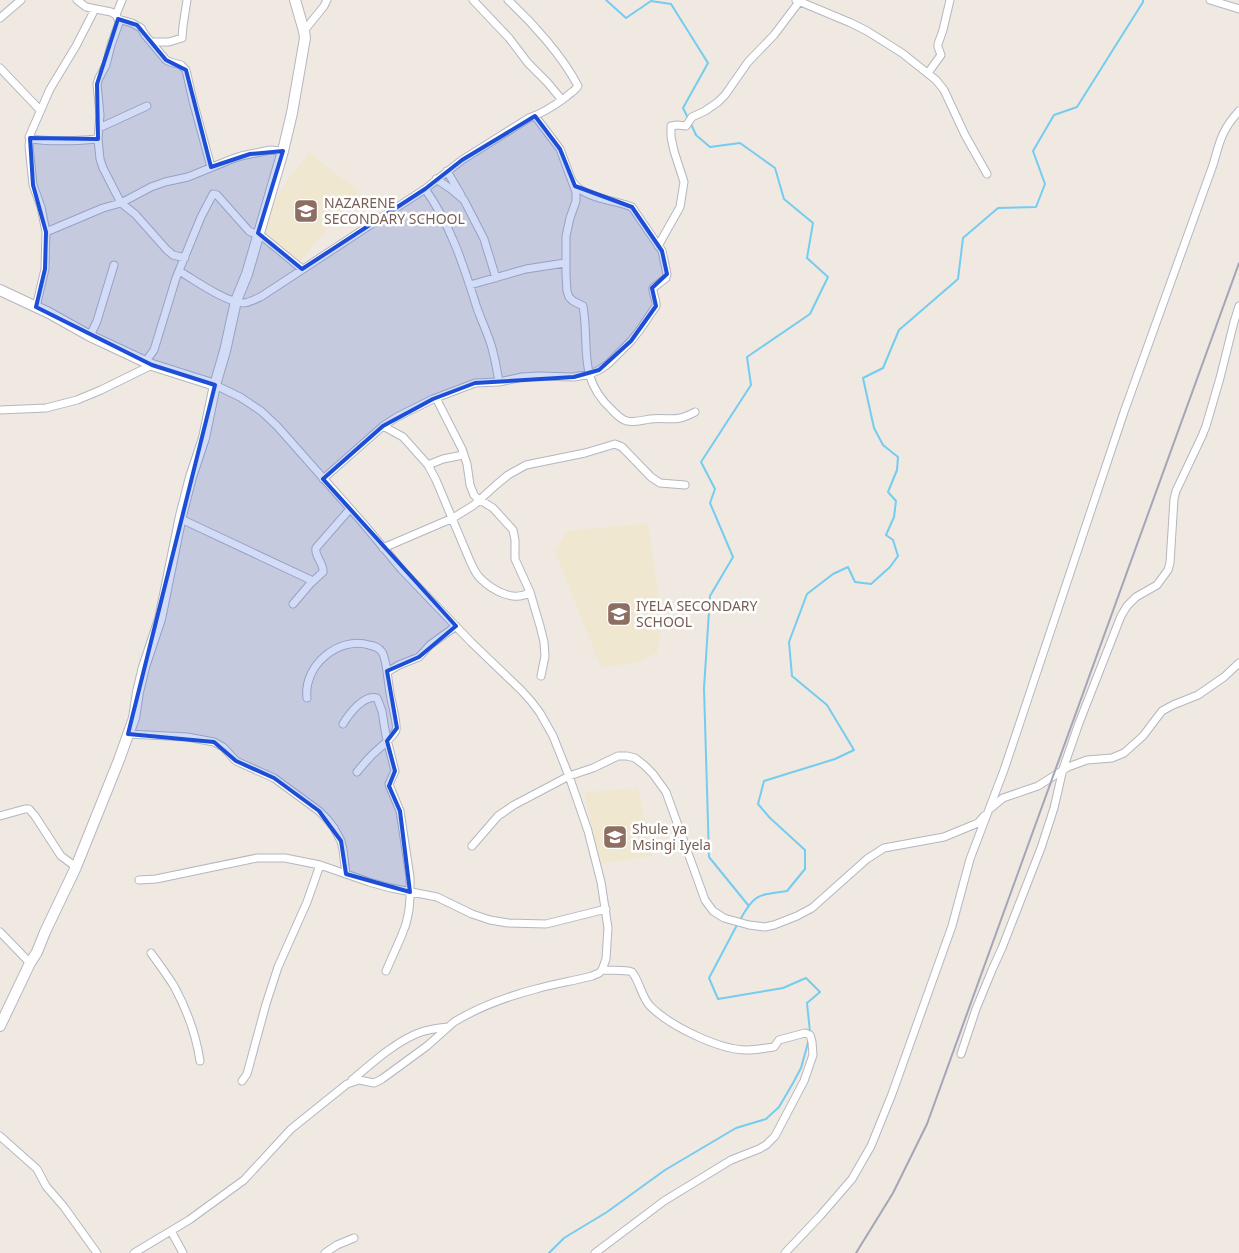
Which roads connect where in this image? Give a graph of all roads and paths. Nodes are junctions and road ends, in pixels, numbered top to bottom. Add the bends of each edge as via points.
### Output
1 (21, 0) edge
2 (77, 0) edge
3 (122, 0) edge
4 (187, 0) edge
5 (295, 0) edge
6 (327, 0) edge
7 (473, 0) edge
8 (508, 0) edge
9 (950, 0) edge
10 (1210, 0) edge
11 (797, 1) edge
12 (95, 9) junction
13 (1239, 9) edge
14 (117, 17) junction
15 (0, 18) edge
16 (304, 31) junction
17 (152, 42) junction
18 (0, 68) edge
19 (928, 73) junction
20 (562, 100) junction
21 (147, 106) dead end
22 (40, 110) junction
23 (1239, 111) edge
24 (535, 116) junction
25 (99, 128) junction
26 (30, 138) junction
27 (98, 139) junction
28 (283, 151) junction
29 (211, 167) junction
30 (447, 171) junction
31 (987, 174) dead end
32 (436, 179) junction
33 (572, 181) junction
34 (425, 189) junction
35 (464, 200) junction
36 (121, 202) junction
37 (46, 232) junction
38 (258, 233) junction
39 (658, 246) junction
40 (185, 258) junction
41 (565, 263) junction
42 (114, 265) dead end
43 (302, 269) junction
44 (180, 271) junction
45 (496, 278) junction
46 (470, 285) junction
47 (0, 290) edge
48 (236, 301) junction
49 (1239, 306) edge
50 (36, 307) junction
51 (90, 336) junction
52 (149, 363) junction
53 (590, 374) junction
54 (499, 382) junction
55 (215, 385) junction
56 (436, 398) junction
57 (0, 410) edge
58 (695, 412) dead end
59 (383, 426) junction
60 (463, 455) junction
61 (428, 465) junction
62 (323, 479) junction
63 (685, 485) dead end
64 (479, 500) junction
65 (350, 509) junction
66 (453, 518) junction
67 (181, 519) junction
68 (383, 548) junction
69 (313, 581) junction
70 (530, 592) junction
71 (293, 604) dead end
72 (456, 626) junction
73 (1239, 663) edge
74 (387, 672) junction
75 (541, 676) dead end
76 (307, 698) dead end
77 (343, 724) dead end
78 (128, 734) junction
79 (387, 740) junction
80 (1063, 769) junction
81 (357, 772) dead end
82 (569, 776) junction
83 (988, 812) junction
84 (0, 816) edge
85 (472, 846) dead end
86 (320, 865) junction
87 (76, 867) junction
88 (346, 874) junction
89 (139, 880) dead end
90 (410, 892) junction
91 (606, 909) junction
92 (0, 932) edge
93 (151, 953) dead end
94 (30, 963) junction
95 (602, 970) junction
96 (386, 971) dead end
97 (0, 1026) edge
98 (449, 1026) junction
99 (961, 1054) dead end
100 (200, 1061) dead end
101 (242, 1081) dead end
102 (350, 1082) junction
103 (0, 1136) edge
104 (171, 1230) junction
105 (354, 1238) dead end
106 (97, 1253) edge
107 (134, 1253) edge
108 (183, 1253) edge
109 (325, 1253) edge
110 (595, 1253) edge
111 (785, 1253) edge

1 - 15 street
2 - 12 street
3 - 14 street
4 - 17 street via 182,38
5 - 16 street
6 - 16 street
7 - 20 street
8 - 20 street via 541,34 578,86
9 - 19 street via 938,44 941,54
10 - 13 street
11 - 19 street via 867,31
11 - 39 street via 774,35 748,62 721,99 692,117 686,126 671,126 674,151 684,182 680,207
12 - 14 street
12 - 22 street
14 - 17 street via 137,25
14 - 25 street via 119,24 97,84
16 - 28 street via 294,104
17 - 29 street via 166,60 186,70
18 - 22 street
19 - 31 street via 940,83
20 - 24 street
21 - 25 street
22 - 26 street
23 - 83 street via 1222,133
24 - 30 street
24 - 33 street via 560,149
25 - 27 street
26 - 27 street via 63,141
26 - 37 street via 33,185
27 - 36 street via 103,168
28 - 29 street via 270,150 241,156
28 - 38 street
29 - 36 street via 165,182
30 - 32 street
30 - 35 street
32 - 34 street
32 - 35 street
33 - 39 street via 584,192 632,207
33 - 41 street via 576,196 567,226
34 - 43 street
34 - 46 street via 456,246
35 - 45 street via 484,239
36 - 37 street
36 - 40 street via 167,250
37 - 50 street via 45,269
38 - 40 street via 249,231 217,195 212,194
38 - 43 street
38 - 48 street
39 - 53 street via 667,274 653,288 656,306 624,348 608,364
40 - 44 street
41 - 45 street
41 - 53 street via 569,297 584,308
42 - 51 street
43 - 48 street via 262,296 244,303
44 - 48 street
44 - 52 street
45 - 46 street
46 - 54 street
47 - 50 street
48 - 55 street
49 - 80 street via 1206,426 1176,491 1170,566 1157,586 1136,597 1121,616
50 - 51 street
51 - 52 street
52 - 55 street
52 - 57 street via 77,400 46,408
53 - 54 street
53 - 58 street via 603,401 626,421 677,420
54 - 56 street via 475,383
55 - 62 street via 240,397 267,417
55 - 67 street
56 - 59 street
56 - 60 street
59 - 61 street via 403,437
59 - 62 street
60 - 61 street
60 - 64 street via 470,485
61 - 66 street
62 - 65 street
63 - 64 street via 660,483 625,449 615,444 526,465 500,481
64 - 66 street
64 - 70 street via 493,508 512,530 515,559
65 - 68 street
65 - 69 street via 316,548 323,570
66 - 68 street
66 - 70 street via 474,570 480,577 514,597
67 - 69 street
67 - 78 street via 160,619 144,667
68 - 72 street
69 - 71 street
70 - 75 street via 544,642
72 - 74 street via 430,644 419,657
72 - 82 street via 531,701 552,736
73 - 80 street via 1198,695 1162,711 1143,736 1124,753 1112,758 1087,760
74 - 76 street via 380,649 365,644 348,644 322,659 310,676
74 - 79 street via 397,728
77 - 79 street via 356,707 375,696 379,700
78 - 87 street
78 - 88 street via 214,742 236,761 274,778 319,811 334,828 343,850
79 - 81 street
79 - 90 street via 395,771 390,787 400,811
80 - 83 street via 1038,786 1003,798
80 - 99 street via 1041,848
82 - 83 street via 618,756 635,758 653,774 666,792 705,900 713,911 734,922 765,927 812,908 884,848 944,837 978,823
82 - 85 street via 503,812
82 - 91 street via 588,831
83 - 111 street via 920,1017 870,1146 852,1179
84 - 87 street via 29,810 61,856
86 - 88 street
86 - 89 street via 265,857
86 - 101 street via 299,923 278,967 247,1074
87 - 94 street
88 - 90 street
90 - 91 street via 437,897 472,914 508,923 546,924
90 - 96 street via 406,924
91 - 95 street via 608,937
92 - 94 street
93 - 100 street via 181,999 192,1024
94 - 97 street
95 - 98 street via 592,976 517,994
95 - 110 street via 632,972 650,1006 678,1027 700,1038 748,1050 774,1047 779,1040 805,1033 810,1035 813,1052 804,1081 771,1141 731,1160 664,1201
98 - 102 street via 421,1032 405,1040
98 - 102 street via 382,1080
102 - 104 street via 291,1129 244,1180
103 - 106 street via 37,1169
104 - 107 street
104 - 108 street
105 - 109 street

